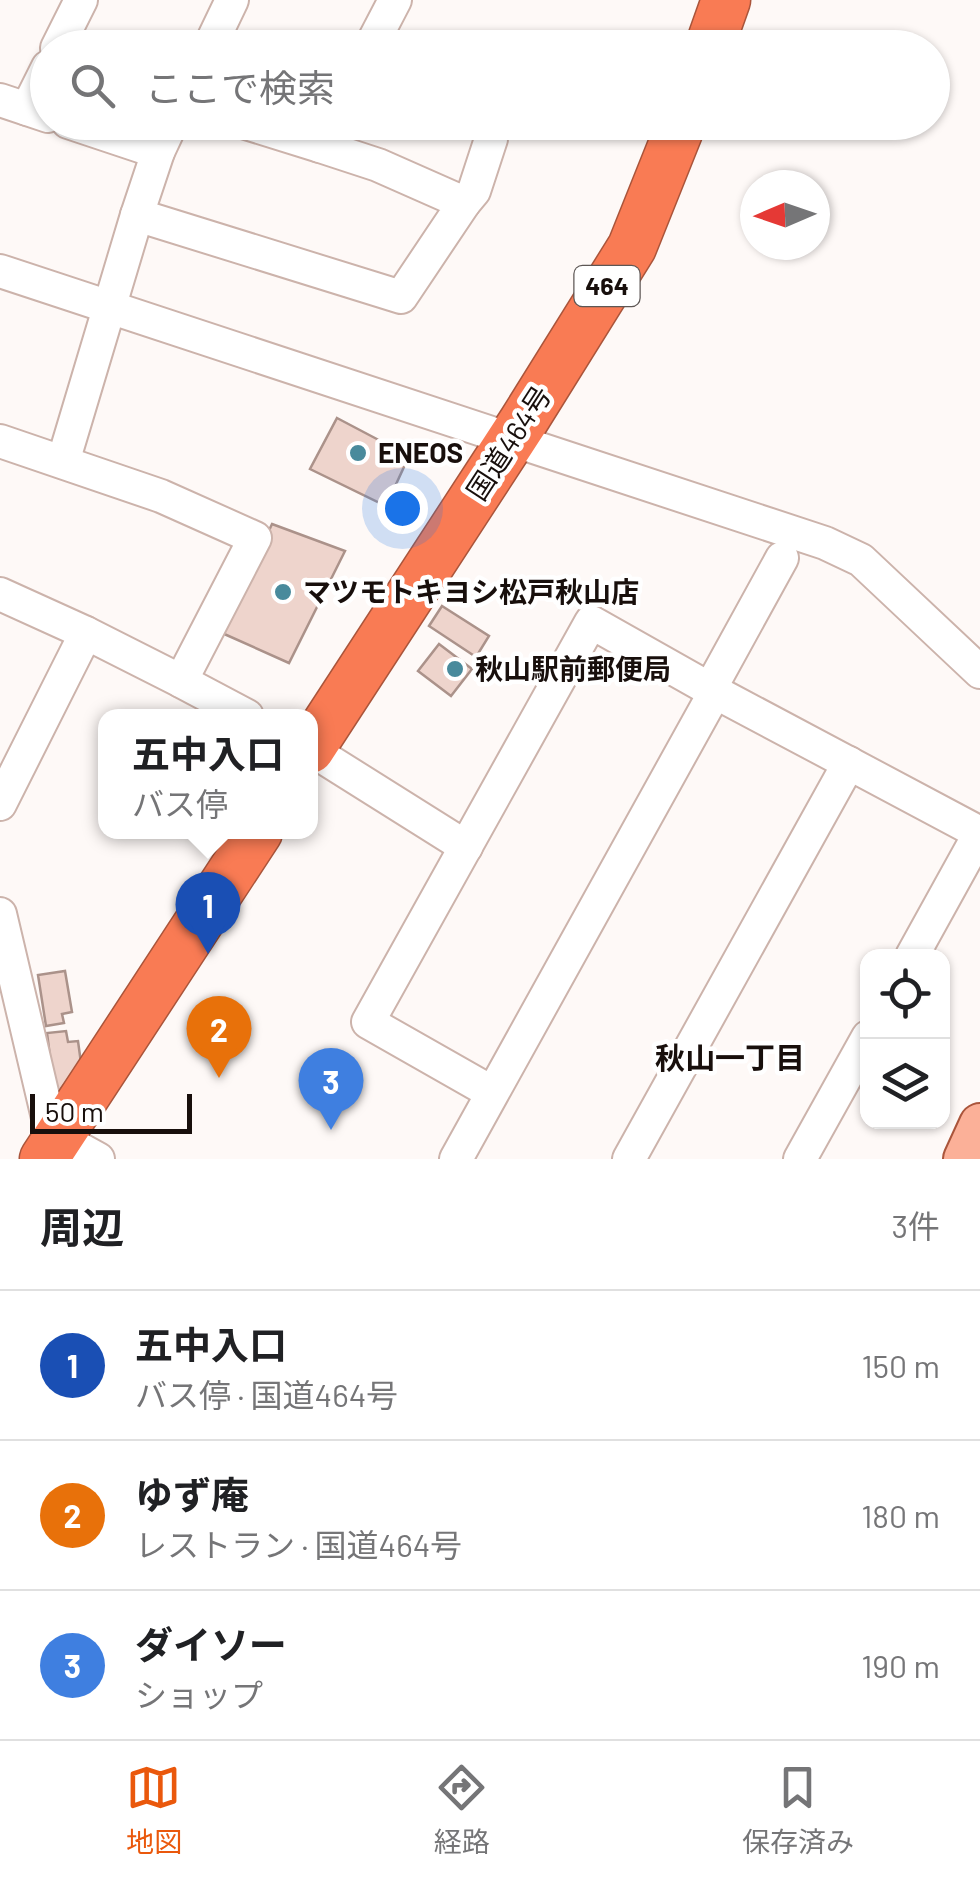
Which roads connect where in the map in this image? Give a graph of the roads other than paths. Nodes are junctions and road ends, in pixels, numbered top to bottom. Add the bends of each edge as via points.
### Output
1 (80, 0) edge
2 (232, 0) edge
3 (395, 0) edge
4 (726, 0) edge
5 (66, 30) edge
6 (218, 30) edge
7 (379, 30) edge
8 (715, 30) edge
9 (164, 140) edge
10 (336, 140) edge
11 (490, 140) edge
12 (675, 140) edge
13 (464, 203) junction
14 (138, 215) junction
15 (0, 271) edge
16 (110, 307) junction
17 (512, 440) junction
18 (0, 441) edge
19 (63, 462) junction
20 (782, 558) dead end
21 (0, 594) edge
22 (86, 633) junction
23 (980, 672) edge
24 (181, 681) junction
25 (713, 690) junction
26 (234, 709) edge
27 (318, 738) edge
28 (318, 753) edge
29 (849, 763) junction
30 (0, 804) edge
31 (254, 839) edge
32 (466, 846) junction
33 (0, 914) edge
34 (916, 949) edge
35 (867, 1039) edge
36 (491, 1092) junction
37 (980, 1124) edge
38 (62, 1144) edge
39 (456, 1159) edge
40 (629, 1159) edge
41 (800, 1159) edge
42 (964, 1159) edge

1 - 5 street
2 - 6 street
3 - 7 street
4 - 8 highway
9 - 14 street
10 - 13 street
11 - 13 street
12 - 17 highway, 国道464号 / 464 via 632,247
13 - 14 street via 401,298
14 - 16 street
15 - 16 street
16 - 17 street
16 - 19 street
17 - 23 street via 826,542 872,570
17 - 27 highway, 国道464号 / 464
18 - 19 street
19 - 24 street via 255,538
20 - 25 street
21 - 22 street
22 - 24 street
22 - 30 street
24 - 26 street
25 - 29 street
25 - 32 street via 591,622
25 - 36 street
28 - 32 street
29 - 34 street via 980,833
29 - 40 street
31 - 38 highway
32 - 36 street via 368,1022
33 - 38 street
35 - 41 street
36 - 39 street
37 - 42 main road

